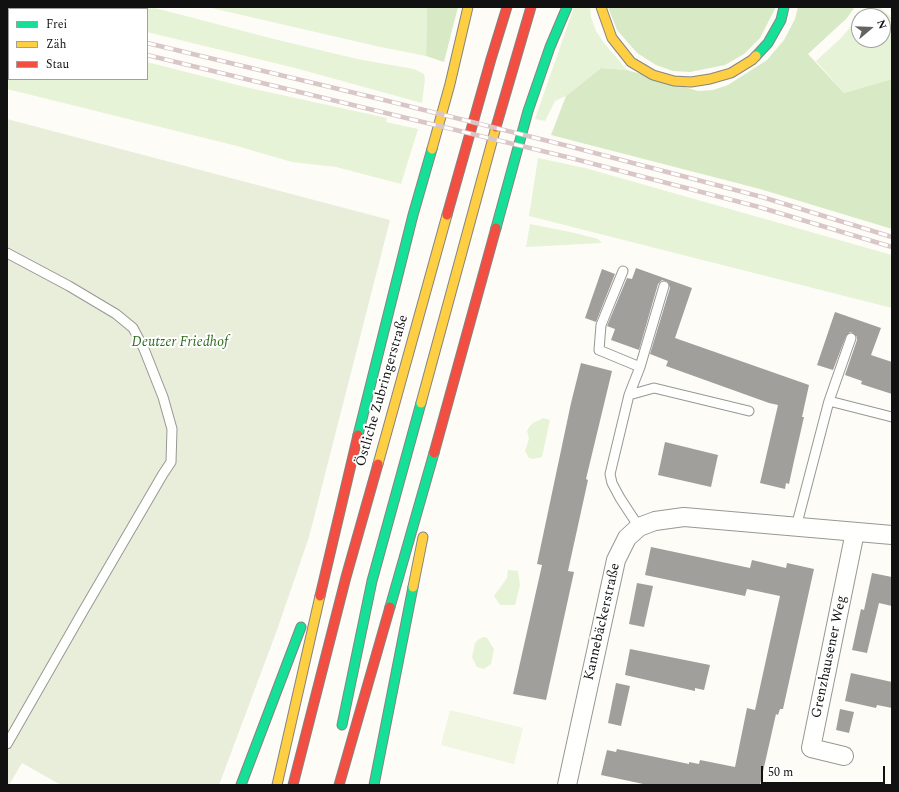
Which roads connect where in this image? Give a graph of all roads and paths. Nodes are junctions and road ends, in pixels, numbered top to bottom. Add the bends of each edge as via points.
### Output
1 (468, 7) edge
2 (507, 7) edge
3 (531, 7) edge
4 (567, 7) edge
5 (601, 7) edge
6 (784, 7) edge
7 (7, 253) edge
8 (623, 272) dead end
9 (664, 286) dead end
10 (851, 338) dead end
11 (640, 367) junction
12 (629, 395) junction
13 (829, 401) junction
14 (446, 408) junction
15 (750, 411) dead end
16 (892, 417) edge
17 (343, 497) junction
18 (428, 510) dead end
19 (425, 525) dead end
20 (639, 527) junction
21 (796, 527) junction
22 (856, 532) junction
23 (892, 535) edge
24 (311, 595) dead end
25 (304, 618) dead end
26 (340, 732) dead end
27 (7, 744) edge
28 (844, 756) dead end
29 (241, 785) edge
30 (277, 785) edge
31 (293, 785) edge
32 (339, 785) edge
33 (374, 785) edge
34 (567, 785) edge

1 - 17 highway via 450,84 412,215
2 - 31 highway, Östliche Zubringerstraße via 346,577
3 - 26 highway via 372,581
4 - 14 highway via 528,111
5 - 6 highway via 612,38 631,62 653,75 674,81 691,82 731,73 752,60 768,43 781,20
7 - 27 lane via 69,286 116,314 133,328 163,397 172,429 172,462
8 - 11 lane via 601,325 599,350
9 - 11 lane
10 - 13 lane
11 - 12 lane
12 - 15 lane via 654,388
12 - 20 lane via 610,474 612,484
13 - 16 lane
13 - 21 lane
14 - 18 highway
14 - 32 highway
17 - 24 highway
17 - 30 highway
19 - 33 highway
20 - 21 street, Kannebäckerstraße via 655,521 684,517
20 - 34 street, Kannebäckerstraße via 627,538 616,560
21 - 22 street, Kannebäckerstraße
22 - 23 street, Kannebäckerstraße
22 - 28 street, Grenzhausener Weg via 811,748
25 - 29 highway

